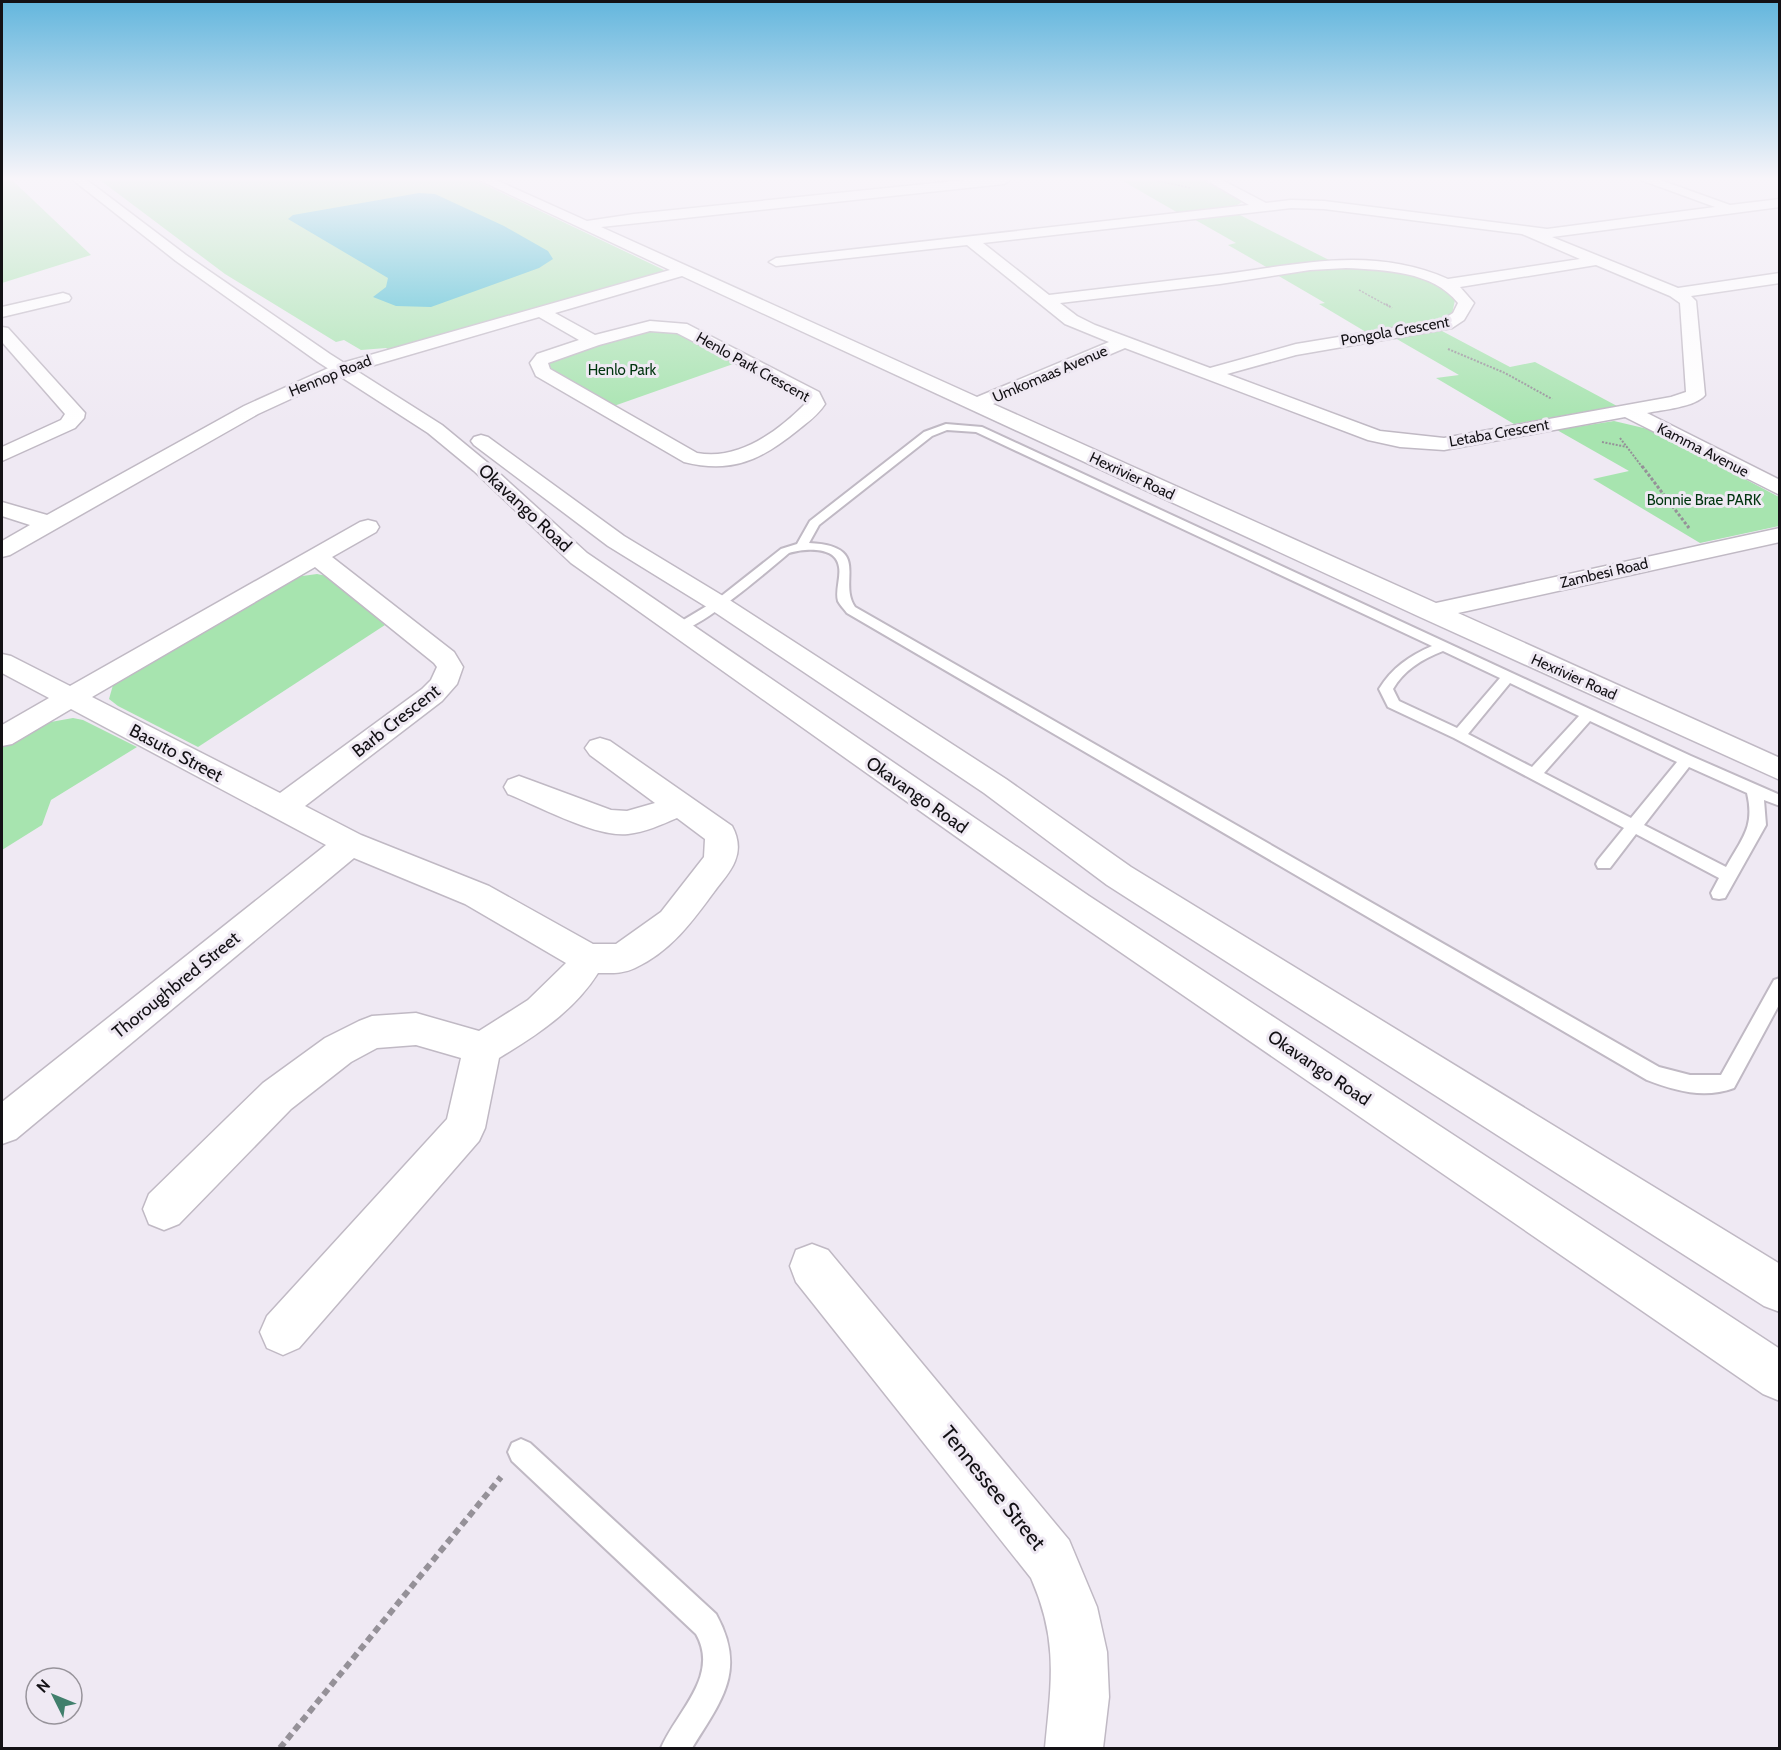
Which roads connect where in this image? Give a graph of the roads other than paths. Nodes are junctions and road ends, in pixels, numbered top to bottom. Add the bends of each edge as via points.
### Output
1 (187, 262) edge
2 (201, 262) edge
3 (667, 262) edge
4 (997, 262) edge
5 (1593, 262) edge
6 (1599, 262) edge
7 (686, 270) junction
8 (1779, 278) edge
9 (1446, 284) junction
10 (1676, 293) junction
11 (63, 298) dead end
12 (1046, 300) junction
13 (539, 311) junction
14 (2, 312) edge
15 (2, 332) edge
16 (593, 341) junction
17 (1123, 343) junction
18 (350, 366) junction
19 (1208, 375) junction
20 (977, 404) junction
21 (1626, 410) junction
22 (2, 455) edge
23 (1779, 489) edge
24 (2, 509) edge
25 (48, 523) junction
26 (368, 526) dead end
27 (1779, 535) edge
28 (801, 546) junction
29 (2, 550) edge
30 (317, 556) junction
31 (719, 604) junction
32 (1429, 612) junction
33 (680, 628) junction
34 (1442, 647) junction
35 (2, 662) edge
36 (1508, 678) junction
37 (72, 698) junction
38 (1588, 715) junction
39 (1459, 735) junction
40 (2, 738) edge
41 (600, 748) dead end
42 (1686, 760) junction
43 (1779, 770) edge
44 (1534, 774) junction
45 (519, 787) dead end
46 (1754, 790) junction
47 (1779, 801) edge
48 (679, 805) junction
49 (282, 808) junction
50 (1632, 827) junction
51 (350, 843) junction
52 (1604, 864) dead end
53 (1729, 876) junction
54 (1719, 893) dead end
55 (588, 959) junction
56 (1779, 985) edge
57 (482, 1048) junction
58 (2, 1126) edge
59 (164, 1209) dead end
60 (812, 1266) dead end
61 (1779, 1290) edge
62 (283, 1332) dead end
63 (1779, 1377) edge
64 (521, 1452) road end
65 (676, 1749) edge
66 (1074, 1749) edge

1 - 18 street, Okavango Road
2 - 18 street, Okavango Road
3 - 7 street, Hexrivier Road
4 - 12 street, Letaba Crescent
5 - 9 street
6 - 10 street
7 - 13 street, Hennop Road
7 - 20 street, Hexrivier Road
8 - 10 street
9 - 12 street, Pongola Crescent via 1418,273 1339,264
9 - 19 street, Pongola Crescent via 1461,294 1466,303 1457,320 1278,352
10 - 21 street, Letaba Crescent via 1689,304 1698,392 1689,398
11 - 14 street
12 - 17 street, Letaba Crescent via 1071,320
13 - 16 street
13 - 18 street, Hennop Road
15 - 22 street via 75,413 68,424
16 - 16 street, Henlo Park Crescent via 543,358 539,368 680,453 705,462 719,463 749,454 815,404 806,392 681,328 650,326
17 - 19 street, Letaba Crescent
17 - 20 street, Umkomaas Avenue
18 - 25 street, Hennop Road via 251,410
18 - 31 street, Okavango Road via 450,418 616,541
18 - 33 street, Okavango Road via 435,429 579,558
19 - 21 street, Letaba Crescent via 1375,436 1414,443 1444,444
20 - 32 street, Hexrivier Road
21 - 23 street, Kamma Avenue
24 - 25 street
25 - 29 street, Hennop Road
26 - 30 street
27 - 32 street, Zambesi Road
28 - 31 lane via 785,551
28 - 34 lane via 814,523 928,434 946,427 978,429
28 - 56 lane via 824,547 838,556 845,565 844,600 851,610 1654,1074 1710,1087 1727,1082
30 - 37 street
30 - 49 street, Barb Crescent via 445,658 450,667 443,684 432,695
31 - 33 lane
31 - 61 street, Okavango Road via 995,786 1119,876
32 - 43 street, Hexrivier Road
33 - 63 street, Okavango Road via 1086,912
34 - 36 lane
34 - 39 lane via 1405,666 1386,689 1393,704
35 - 37 street, Basuto Street
36 - 38 lane
36 - 39 lane
37 - 40 street
37 - 49 street, Basuto Street
38 - 42 lane
38 - 44 lane
39 - 44 lane
41 - 48 street
42 - 46 lane
42 - 50 lane
44 - 50 lane
45 - 48 street via 622,823
46 - 47 lane
46 - 53 lane via 1758,825
48 - 55 street via 721,834 719,861 673,922 644,945 622,958
49 - 51 street, Basuto Street
50 - 52 lane
50 - 53 lane
51 - 55 street, Basuto Street via 477,895
51 - 58 street, Thoroughbred Street
53 - 54 lane
55 - 57 street via 564,990 523,1025
57 - 59 street via 416,1029 372,1032 338,1050 277,1096
57 - 62 street via 465,1128
60 - 66 street, Tennessee Street via 1050,1558 1064,1587 1080,1652 1081,1701
64 - 65 lane via 716,1637 719,1655 711,1690

